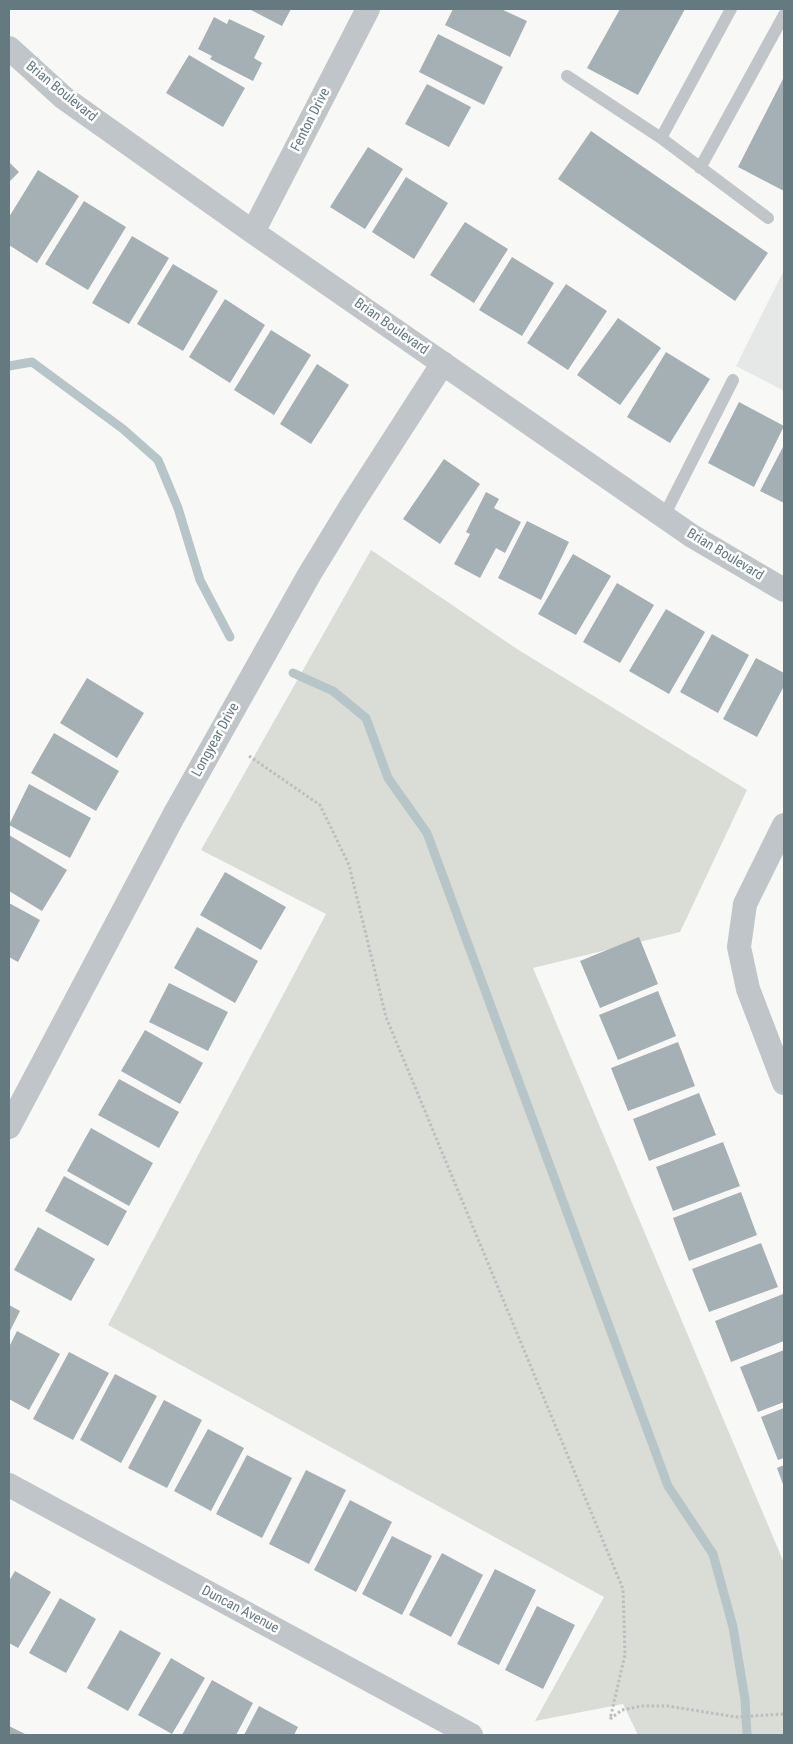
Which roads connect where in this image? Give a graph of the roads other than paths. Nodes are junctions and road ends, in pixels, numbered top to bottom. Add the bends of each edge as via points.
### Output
1 (368, 9) edge
2 (731, 9) edge
3 (784, 15) edge
4 (9, 48) edge
5 (567, 76) dead end
6 (661, 138) junction
7 (700, 168) junction
8 (768, 218) dead end
9 (253, 232) junction
10 (443, 363) junction
11 (733, 380) dead end
12 (664, 516) junction
13 (784, 590) edge
14 (784, 825) edge
15 (784, 1083) edge
16 (9, 1127) edge
17 (9, 1485) edge
18 (471, 1735) edge

1 - 9 street, Fenton Drive
2 - 6 lane
3 - 7 lane
4 - 9 street, Brian Boulevard via 64,98
5 - 6 lane
6 - 7 lane
7 - 8 lane
9 - 10 street, Brian Boulevard
10 - 12 street, Brian Boulevard
10 - 16 street, Longyear Drive via 309,575 227,720
11 - 12 lane
12 - 13 street, Brian Boulevard
14 - 15 street via 745,904 739,947 748,989
17 - 18 street, Duncan Avenue

